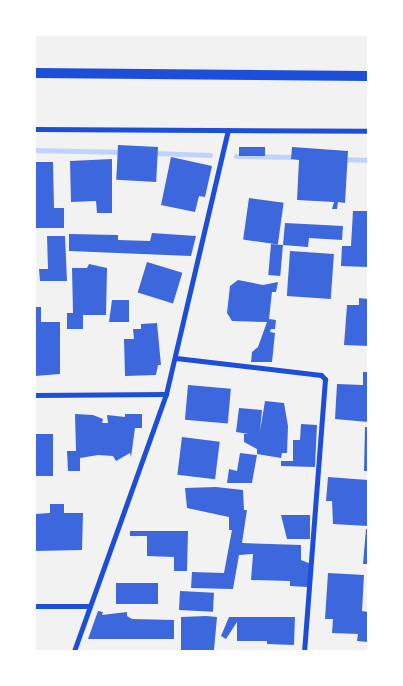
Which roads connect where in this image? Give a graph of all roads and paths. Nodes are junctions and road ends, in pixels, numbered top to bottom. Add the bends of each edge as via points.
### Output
1 (35, 72) edge
2 (368, 76) edge
3 (35, 129) edge
4 (228, 130) junction
5 (368, 130) edge
6 (176, 358) junction
7 (166, 394) junction
8 (35, 395) edge
9 (35, 606) edge
10 (90, 606) junction
11 (74, 651) edge
12 (304, 651) edge

1 - 2 main road
3 - 4 street
4 - 5 street
4 - 6 street
6 - 7 street
6 - 12 street via 322,375 326,379
7 - 8 street
7 - 10 street
9 - 10 street
10 - 11 street

